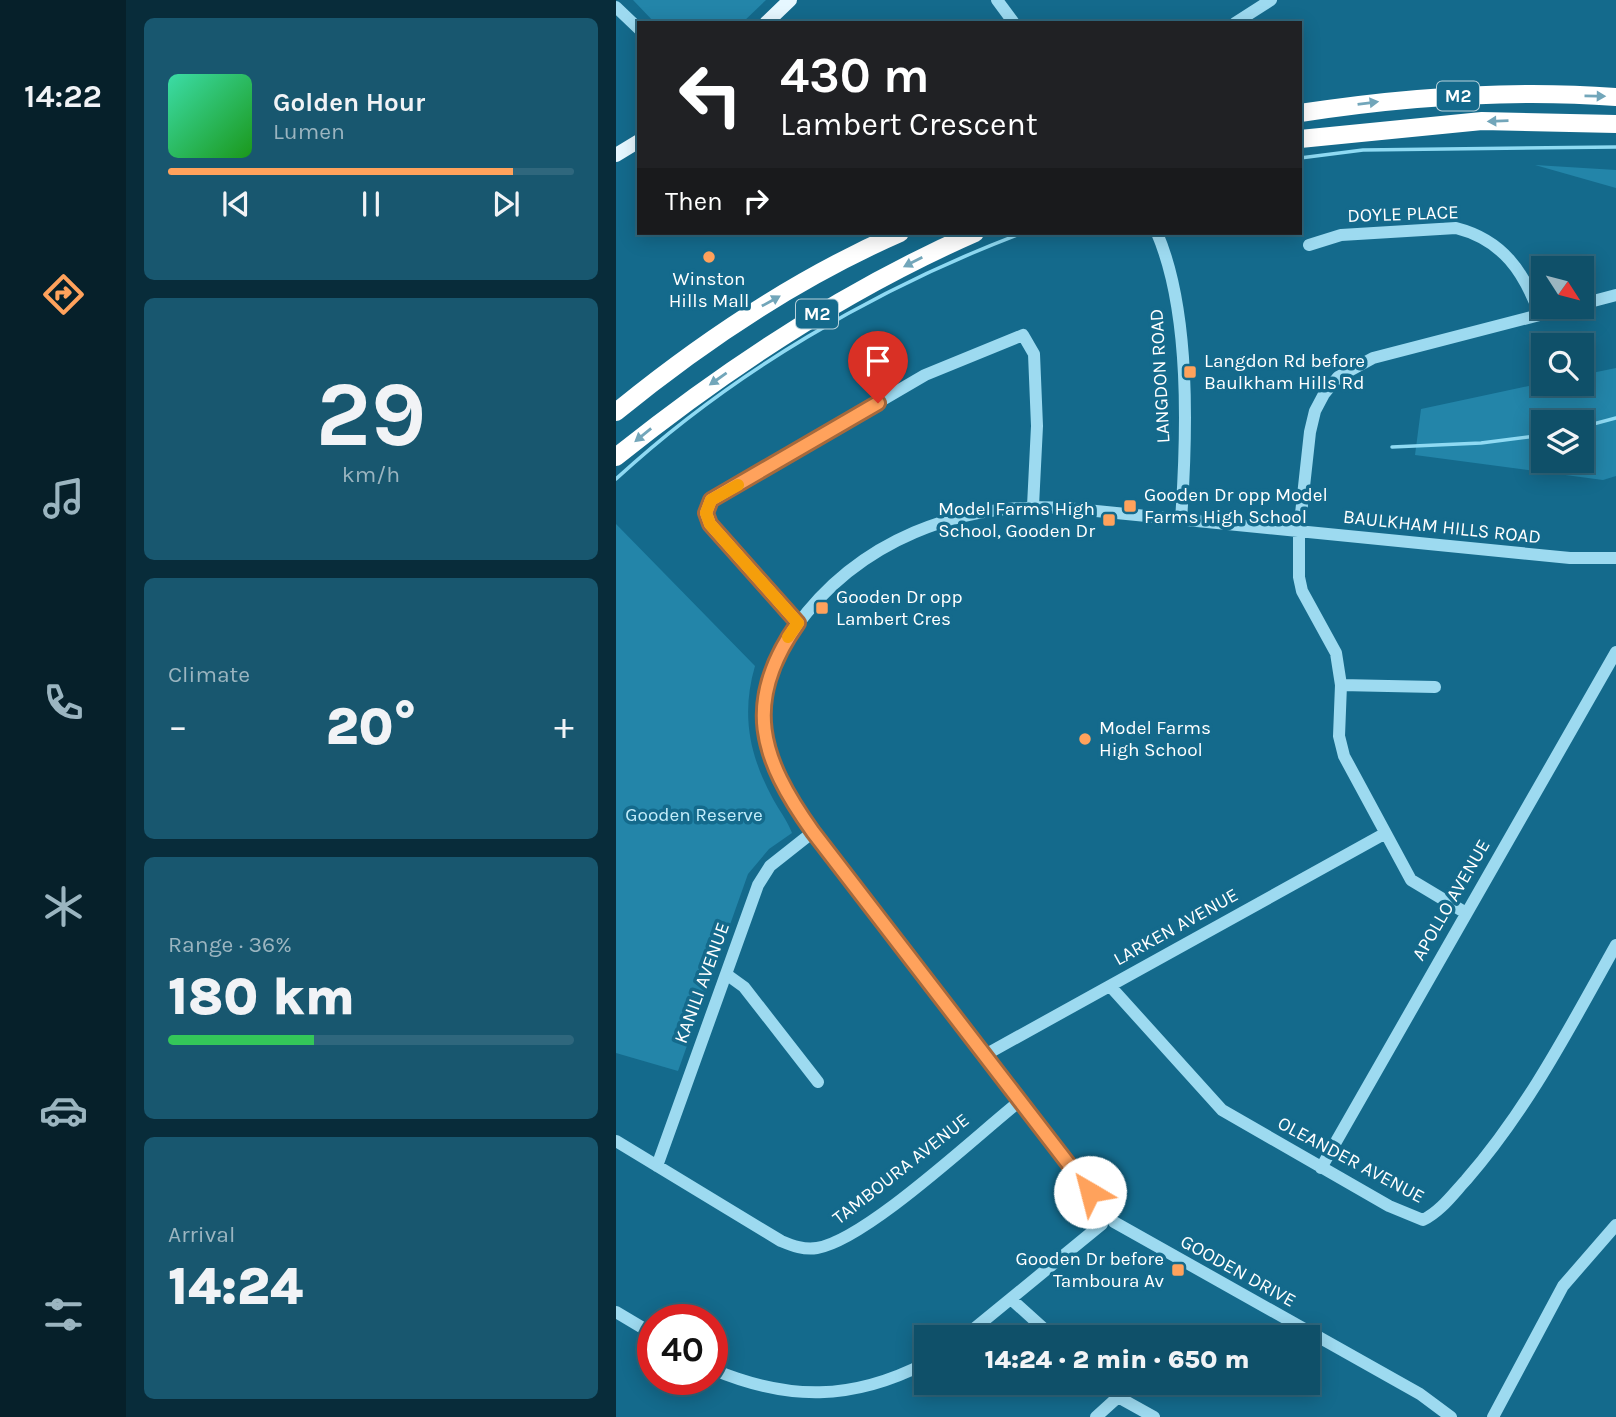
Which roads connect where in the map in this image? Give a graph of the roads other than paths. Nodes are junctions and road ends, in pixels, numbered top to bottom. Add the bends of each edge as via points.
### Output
1 (790, 0) edge
2 (997, 0) edge
3 (1271, 0) edge
4 (616, 7) edge
5 (768, 21) edge
6 (1013, 21) edge
7 (1238, 21) edge
8 (637, 27) edge
9 (1616, 97) edge
10 (1302, 113) edge
11 (1616, 124) edge
12 (1302, 139) edge
13 (637, 142) edge
14 (616, 155) edge
15 (896, 235) edge
16 (971, 235) edge
17 (1158, 235) edge
18 (1309, 245) dead end
19 (1616, 295) edge
20 (1531, 296) edge
21 (1594, 301) edge
22 (1531, 317) edge
23 (616, 412) edge
24 (616, 457) edge
25 (1032, 506) junction
26 (1181, 520) junction
27 (1300, 532) junction
28 (1616, 558) edge
29 (798, 623) junction
30 (1616, 652) edge
31 (1340, 685) junction
32 (1435, 687) dead end
33 (813, 832) junction
34 (1384, 834) junction
35 (1466, 913) junction
36 (1616, 945) edge
37 (726, 974) junction
38 (1110, 986) junction
39 (985, 1055) junction
40 (818, 1082) dead end
41 (1020, 1101) junction
42 (616, 1141) edge
43 (657, 1166) junction
44 (1321, 1168) junction
45 (1108, 1223) junction
46 (1616, 1225) edge
47 (1011, 1299) junction
48 (616, 1311) edge
49 (637, 1324) edge
50 (979, 1325) edge
51 (1040, 1325) edge
52 (914, 1369) edge
53 (728, 1375) edge
54 (1118, 1397) joint
55 (1096, 1417) edge
56 (1154, 1417) edge
57 (1451, 1417) edge
58 (1493, 1417) edge

1 - 5 main road
2 - 6 street
3 - 7 street
4 - 8 street
10 -> 9 highway, M2 via 1473,95
11 -> 12 highway, M2 via 1482,121
13 - 14 main road
23 -> 15 highway, M2 via 696,348 756,309
16 -> 24 highway, M2 via 881,278 782,336
17 - 26 street, LANGDON ROAD via 1180,339 1185,418
18 - 20 street, DOYLE PLACE via 1341,235 1456,228 1493,244 1518,268
19 - 21 street
22 - 27 street via 1373,358 1338,377 1315,411
25 - 26 street
25 - 29 street via 967,514 907,534 845,574
25 - 29 street via 1037,426 1034,354 1023,335 925,375 711,500 706,513 710,524
26 - 27 street, BAULKHAM HILLS ROAD
27 - 28 street, BAULKHAM HILLS ROAD via 1570,558
27 - 31 street via 1302,591 1332,643
29 - 33 street via 769,674 763,727 775,772
30 - 35 street, APOLLO AVENUE
31 - 32 street
31 - 34 street via 1344,756
33 - 37 street, KANILI AVENUE via 763,874
33 - 39 street
34 - 35 street via 1411,880
34 - 38 street, LARKEN AVENUE
35 - 44 street, APOLLO AVENUE
36 - 44 street, OLEANDER AVENUE via 1503,1138 1432,1216 1423,1220 1408,1216
37 - 40 street via 744,987
37 - 43 street, KANILI AVENUE
38 - 39 street, LARKEN AVENUE
38 - 44 street, OLEANDER AVENUE via 1222,1110
39 - 41 street
41 - 43 street, TAMBOURA AVENUE via 860,1230 818,1248 781,1241
41 - 45 street, GOODEN DRIVE via 1103,1210 1113,1211
42 - 43 street, TAMBOURA AVENUE
45 - 47 street
45 - 57 street, GOODEN DRIVE via 1420,1394
46 - 58 street via 1563,1286
47 - 50 street
47 - 51 street
48 - 49 street
52 - 53 street via 886,1382 831,1393 758,1387
54 - 55 street
54 - 56 street

